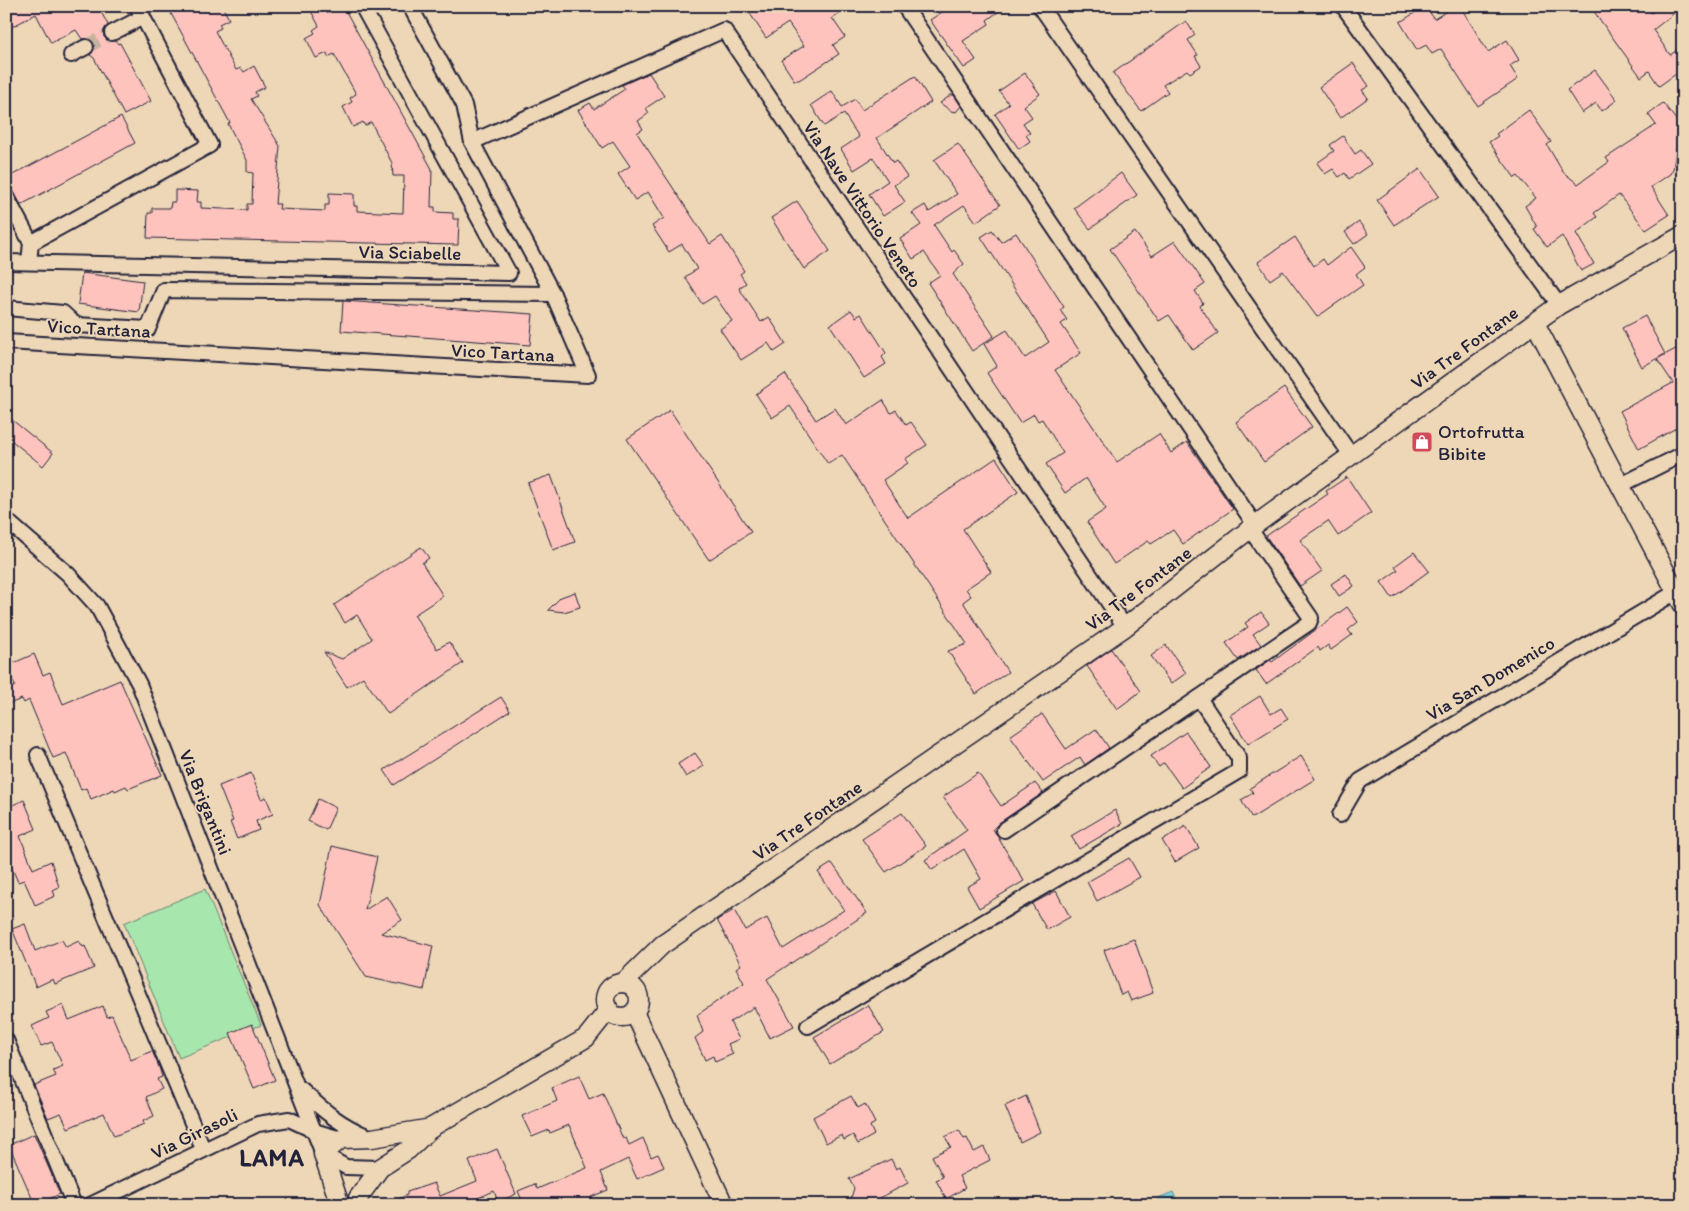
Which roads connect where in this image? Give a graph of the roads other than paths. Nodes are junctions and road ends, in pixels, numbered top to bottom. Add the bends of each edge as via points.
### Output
1 (362, 6) edge
2 (410, 6) edge
3 (904, 6) edge
4 (1040, 6) edge
5 (1343, 6) edge
6 (140, 11) edge
7 (112, 33) tunnel mouth
8 (86, 48) tunnel mouth
9 (71, 56) dead end
10 (472, 142) junction
11 (6, 196) edge
12 (1683, 235) edge
13 (31, 243) junction
14 (6, 262) edge
15 (29, 262) junction
16 (553, 294) junction
17 (1559, 305) junction
18 (6, 308) edge
19 (1534, 323) junction
20 (6, 342) edge
21 (1683, 454) edge
22 (1351, 455) junction
23 (1620, 486) junction
24 (6, 520) edge
25 (1252, 527) junction
26 (6, 533) edge
27 (22, 533) junction
28 (1679, 599) edge
29 (1125, 627) junction
30 (1199, 698) junction
31 (38, 755) dead end
32 (1340, 815) dead end
33 (1004, 830) dead end
34 (624, 983) junction
35 (608, 1010) junction
36 (634, 1012) junction
37 (808, 1026) dead end
38 (6, 1040) edge
39 (299, 1088) junction
40 (432, 1128) junction
41 (317, 1132) junction
42 (372, 1138) junction
43 (341, 1139) junction
44 (203, 1149) junction
45 (323, 1154) junction
46 (380, 1168) junction
47 (74, 1205) edge
48 (90, 1205) edge
49 (340, 1205) edge
50 (358, 1205) edge
51 (724, 1205) edge

1 - 15 street, Via Sciabelle via 509,273
2 - 10 street, Vico Tartana via 464,105
3 - 25 street
4 - 22 street
5 - 17 street
6 - 7 street
6 - 13 street via 210,145
8 - 9 street
10 - 16 street, Vico Tartana
10 - 29 street, Via Nave Vittorio Veneto via 724,30
11 - 13 street
12 - 17 street, Via Tre Fontane
13 - 15 street
14 - 15 street, Via Sciabelle
16 - 18 street via 164,290 148,329 76,325 63,313
16 - 20 street, Vico Tartana via 588,375
17 - 19 street, Via Tre Fontane
19 - 22 street, Via Tre Fontane
19 - 23 street, Via San Domenico
21 - 23 street
22 - 25 street, Via Tre Fontane
23 - 28 street, Via San Domenico
24 - 27 street, Via Brigantini
25 - 29 street, Via Tre Fontane
25 - 30 street via 1310,618 1309,623
26 - 27 street
27 - 39 street, Via Brigantini via 98,606 139,684
28 - 32 street, Via San Domenico via 1360,781
29 - 34 street, Via Tre Fontane via 662,945
30 - 33 street
30 - 37 street via 1239,758 1239,771
31 - 44 street
34 - 35 street via 613,985 609,990
34 - 36 street via 631,985 639,995
35 - 36 street via 619,1016
35 - 40 street via 586,1038
36 - 51 street
38 - 47 street
39 - 41 street, Via Brigantini
39 - 42 street via 332,1118
40 - 42 street
40 - 46 street via 408,1150
41 - 43 street, Via Girasoli
41 - 44 street, Via Girasoli via 289,1120 258,1124
41 - 45 street, Via Brigantini
42 - 43 street
43 - 45 street
44 - 48 street, Via Girasoli
45 - 46 street via 346,1167
45 - 49 street
46 - 50 street via 358,1198

